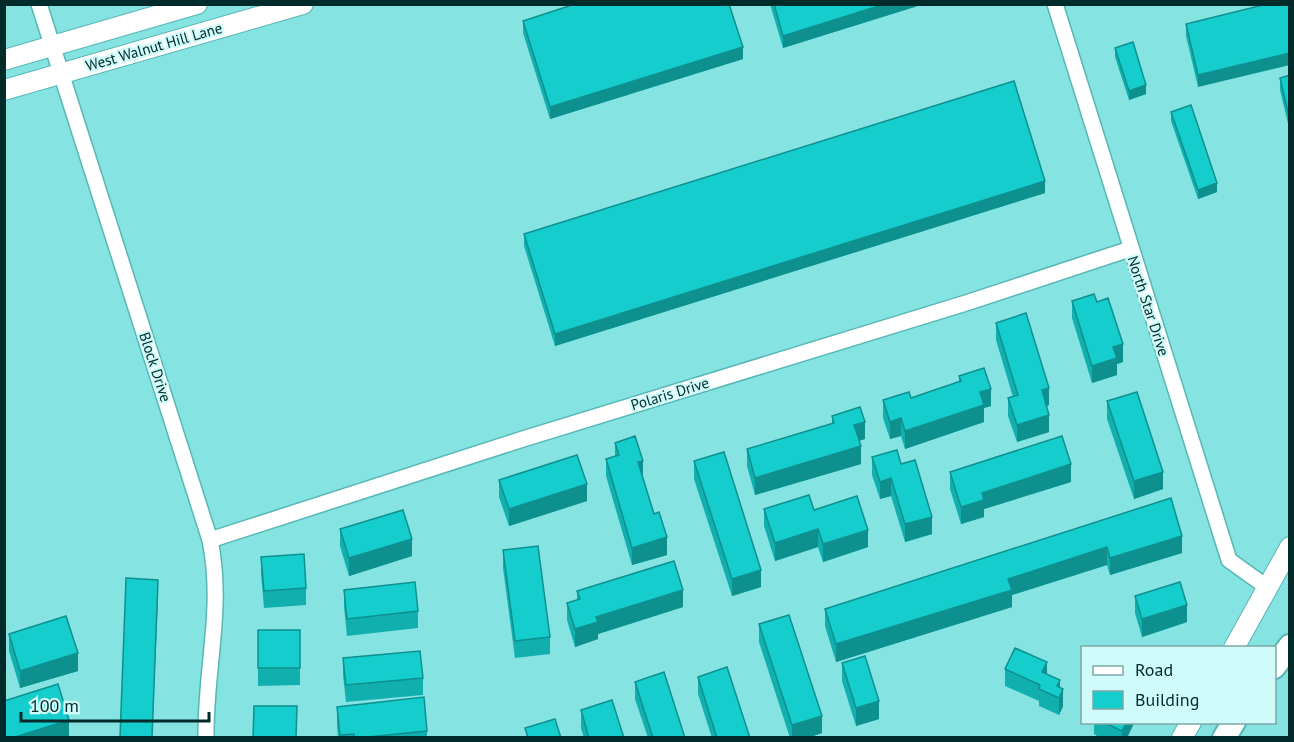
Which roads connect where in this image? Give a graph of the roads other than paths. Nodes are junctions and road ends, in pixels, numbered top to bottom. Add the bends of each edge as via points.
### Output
1 (39, 4) edge
2 (197, 4) edge
3 (303, 4) edge
4 (1055, 4) edge
5 (52, 46) junction
6 (4, 60) edge
7 (61, 73) junction
8 (4, 90) edge
9 (1130, 249) junction
10 (210, 540) junction
11 (1290, 547) edge
12 (1268, 588) junction
13 (1235, 646) edge
14 (1290, 646) edge
15 (1276, 666) edge
16 (1190, 724) edge
17 (1233, 724) edge
18 (206, 738) edge
19 (1182, 738) edge
20 (1224, 738) edge

1 - 5 street, Block Drive
2 - 5 main road, West Walnut Hill Lane
3 - 7 main road, West Walnut Hill Lane
4 - 9 street, North Star Drive
5 - 6 main road, West Walnut Hill Lane
5 - 7 street, Block Drive
7 - 8 main road, West Walnut Hill Lane
7 - 10 street, Block Drive
9 - 10 street, Polaris Drive
9 - 12 street, North Star Drive via 1228,560
10 - 18 street, Block Drive via 216,597
11 - 12 main road
12 - 13 main road
14 - 15 highway
16 - 19 main road
17 - 20 highway

